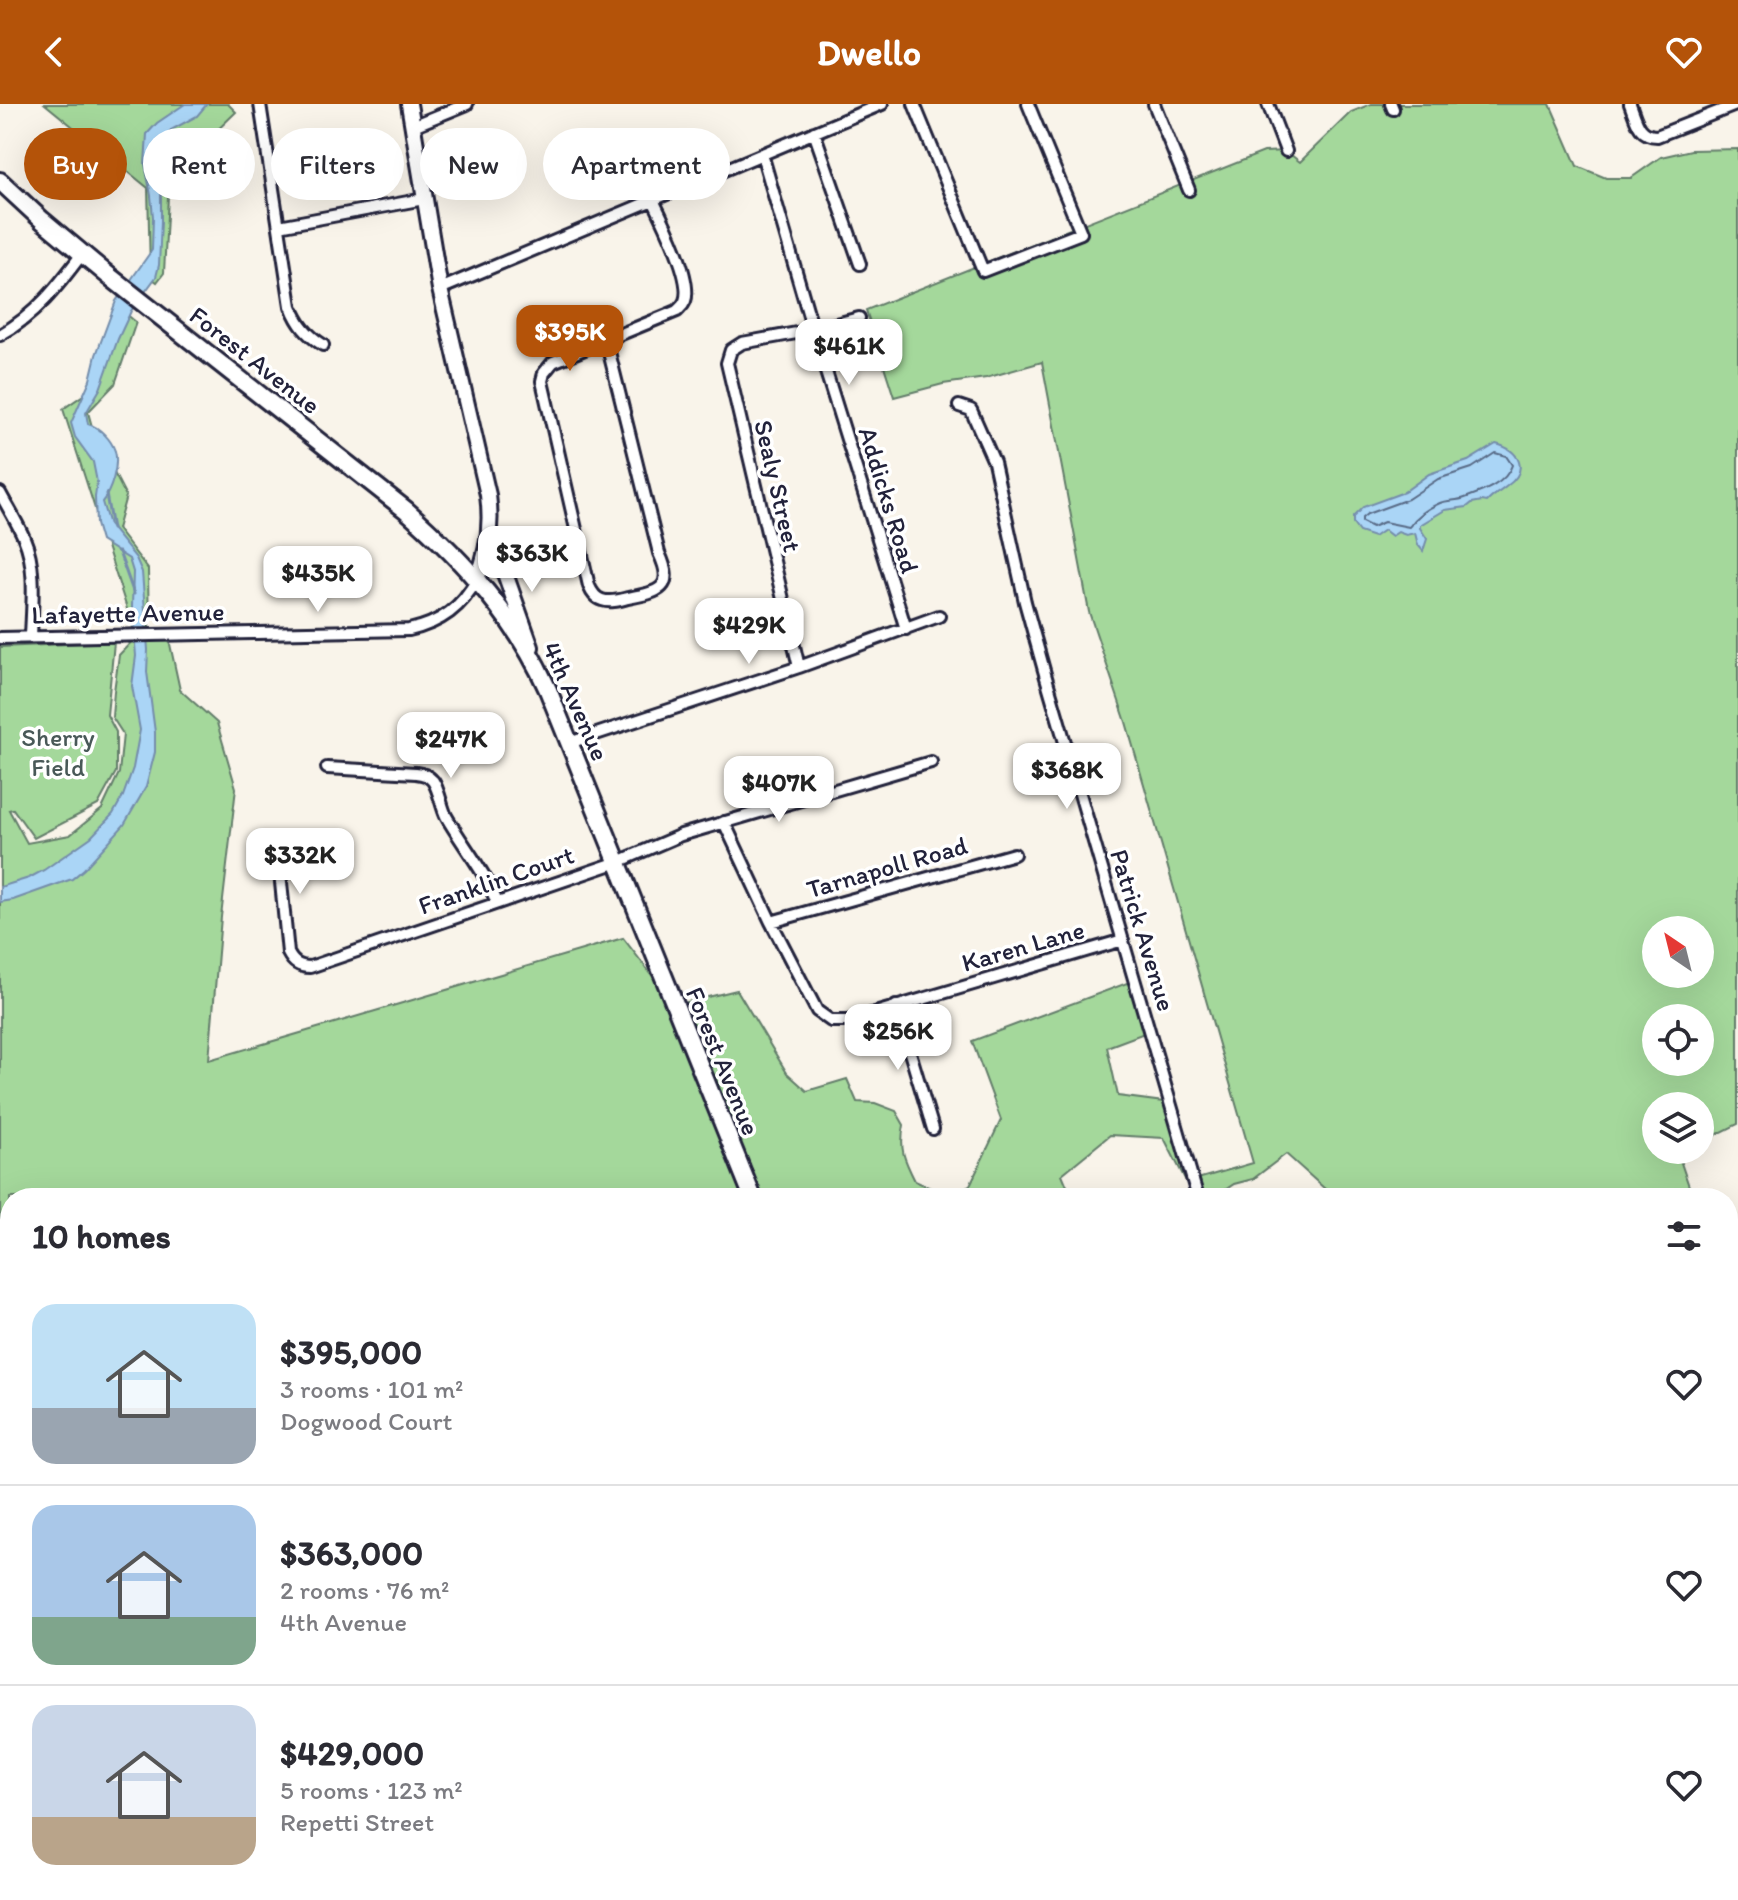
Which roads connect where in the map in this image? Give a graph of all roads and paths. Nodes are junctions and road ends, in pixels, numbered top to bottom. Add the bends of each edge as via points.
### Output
1 (260, 104) edge
2 (409, 104) edge
3 (467, 104) edge
4 (882, 104) edge
5 (914, 104) edge
6 (1028, 104) edge
7 (1154, 104) edge
8 (1268, 104) edge
9 (1630, 104) edge
10 (1738, 104) edge
11 (861, 108) edge
12 (413, 126) junction
13 (814, 132) junction
14 (1286, 151) dead end
15 (762, 154) junction
16 (730, 168) edge
17 (420, 172) edge
18 (0, 181) edge
19 (1189, 190) dead end
20 (420, 200) edge
21 (424, 200) edge
22 (653, 200) joint
23 (279, 226) junction
24 (82, 254) junction
25 (860, 264) dead end
26 (440, 289) junction
27 (859, 318) dead end
28 (813, 330) junction
29 (0, 335) edge
30 (606, 340) junction
31 (323, 345) dead end
32 (959, 406) dead end
33 (0, 493) edge
34 (490, 530) junction
35 (477, 579) junction
36 (939, 616) dead end
37 (906, 629) junction
38 (31, 637) junction
39 (0, 638) edge
40 (799, 667) junction
41 (539, 671) junction
42 (569, 743) junction
43 (931, 762) dead end
44 (327, 768) dead end
45 (724, 822) junction
46 (277, 842) dead end
47 (1014, 854) dead end
48 (618, 862) junction
49 (497, 903) junction
50 (771, 922) junction
51 (1123, 940) junction
52 (896, 1006) junction
53 (933, 1129) dead end
54 (749, 1188) edge
55 (1195, 1188) edge

1 - 23 street
2 - 12 main road
3 - 12 street
4 - 11 street
5 - 6 street via 983,271 1081,233
7 - 19 street
8 - 14 street
9 - 10 street via 1640,129 1650,136
11 - 13 street
12 - 17 main road
13 - 15 street
13 - 25 street
15 - 16 street
15 - 28 street, Addicks Road
18 - 24 main road, Forest Avenue
20 - 23 street
21 - 26 main road
22 - 26 street
22 - 30 street via 678,255 685,300 677,311
23 - 31 street via 295,317
24 - 29 street via 41,305
24 - 35 main road, Forest Avenue via 406,510
26 - 34 main road via 488,495
27 - 28 street, Sealy Street
28 - 37 street, Addicks Road
28 - 40 street, Sealy Street via 742,343 731,350 727,363
30 - 30 street via 666,571 664,583 653,593 610,602 589,586 542,381 553,362
32 - 51 street, Patrick Avenue via 971,410 994,462 1033,631
33 - 38 street via 29,553
34 - 35 main road
34 - 41 main road
35 - 38 street, Lafayette Avenue via 452,612 409,630
35 - 41 main road, 4th Avenue via 513,625
36 - 37 street
37 - 40 street
38 - 39 street, Lafayette Avenue
40 - 42 street
41 - 42 main road, 4th Avenue
42 - 48 main road, 4th Avenue
43 - 45 street, Franklin Court
44 - 49 street via 429,777
45 - 48 street, Franklin Court
45 - 50 street, Karen Lane
46 - 49 street, Franklin Court via 288,953 298,965 310,967
47 - 50 street, Tarnapoll Road
48 - 49 street, Franklin Court
48 - 54 main road, Forest Avenue
50 - 52 street, Karen Lane via 823,1017 848,1021
51 - 52 street, Karen Lane
51 - 55 street, Patrick Avenue
52 - 53 street

